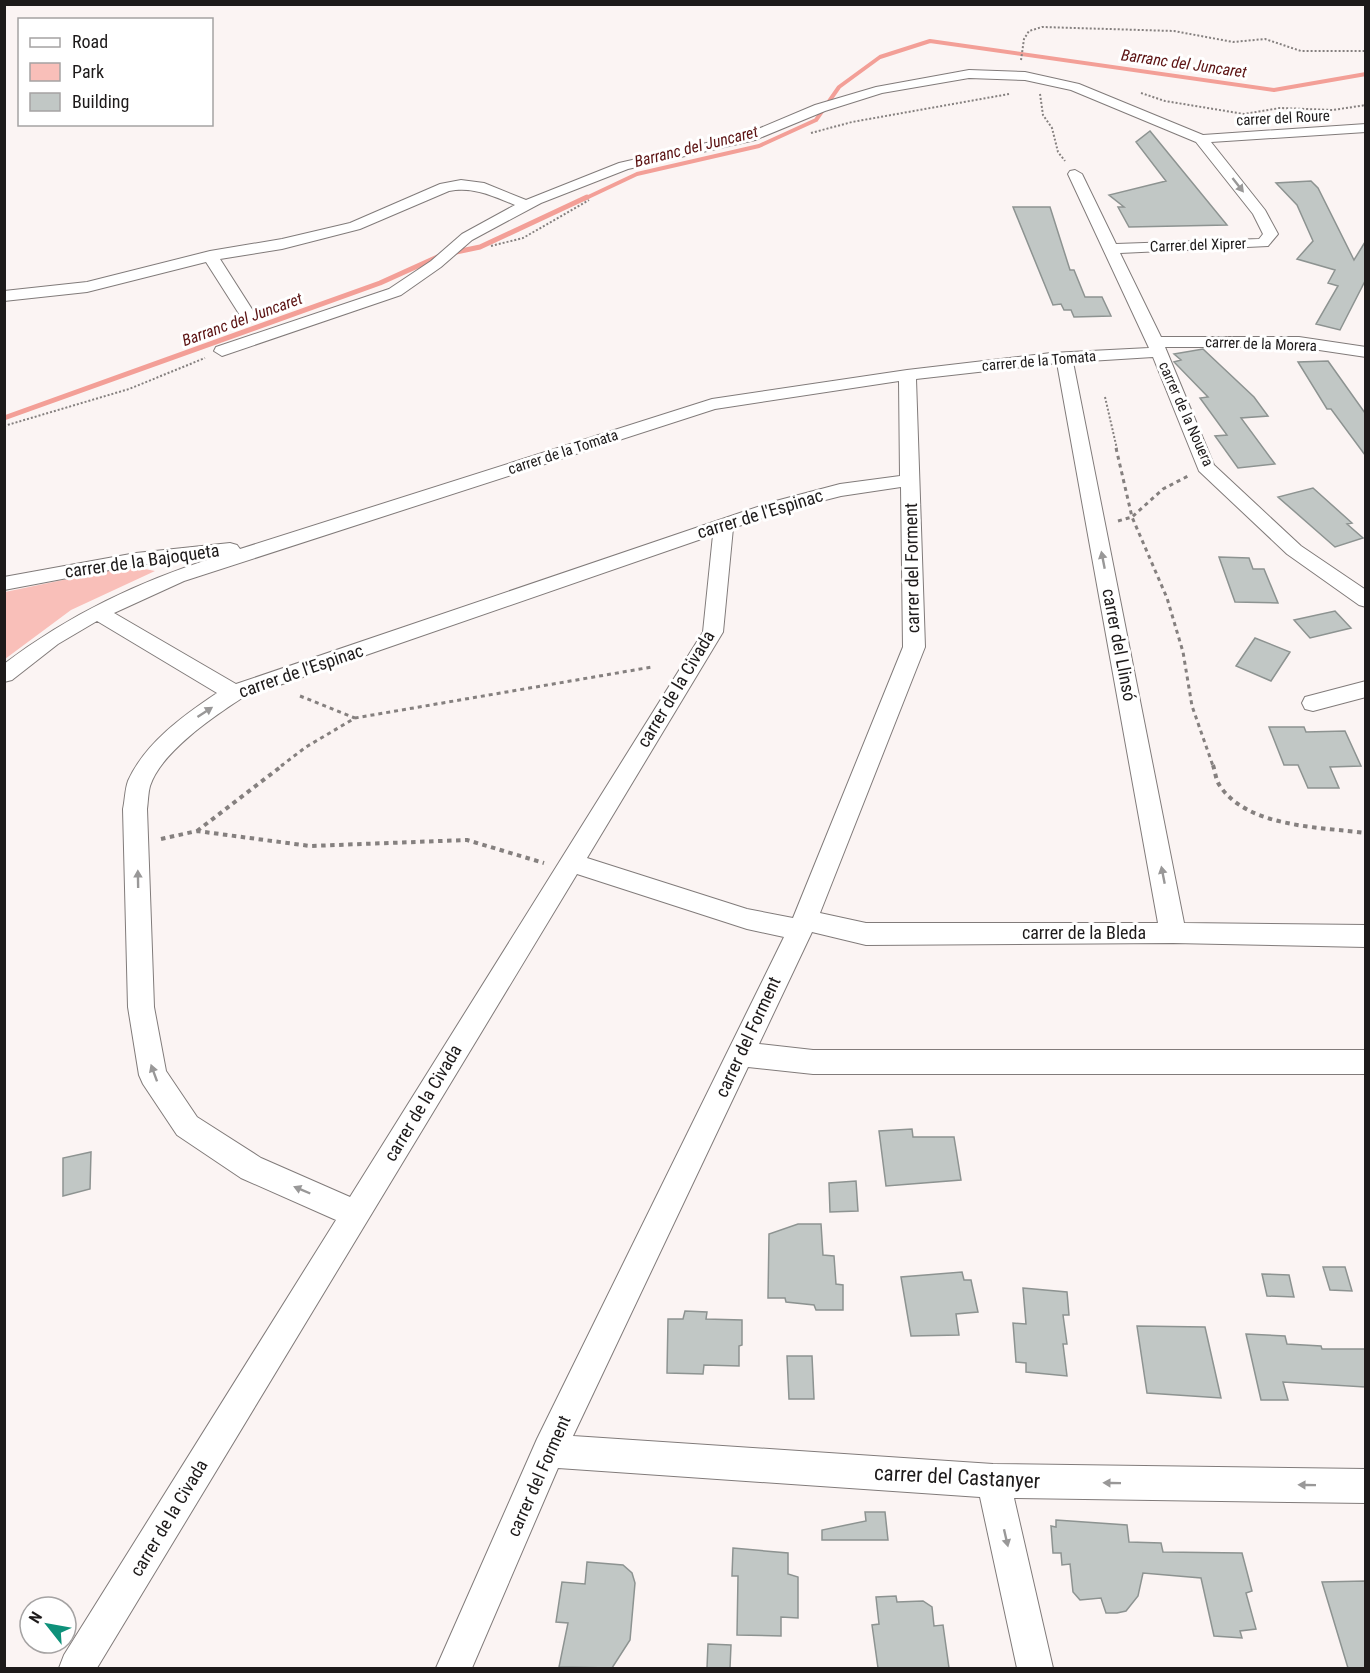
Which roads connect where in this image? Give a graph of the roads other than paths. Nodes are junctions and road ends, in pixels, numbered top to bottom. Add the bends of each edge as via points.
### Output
1 (1365, 128) edge
2 (1201, 139) junction
3 (1075, 174) road end
4 (527, 205) junction
5 (1111, 249) junction
6 (210, 256) junction
7 (4, 296) edge
8 (249, 317) dead end
9 (1157, 347) junction
10 (222, 351) road end
11 (1365, 352) edge
12 (1064, 357) junction
13 (907, 375) junction
14 (910, 480) junction
15 (724, 524) junction
16 (280, 544) junction
17 (166, 554) junction
18 (177, 576) junction
19 (4, 584) edge
20 (1365, 600) edge
21 (97, 612) junction
22 (4, 675) edge
23 (1365, 689) edge
24 (234, 693) junction
25 (1312, 703) dead end
26 (568, 866) junction
27 (802, 925) junction
28 (1173, 933) junction
29 (1365, 936) edge
30 (741, 1054) junction
31 (1365, 1062) edge
32 (355, 1214) junction
33 (549, 1451) junction
34 (993, 1481) junction
35 (1365, 1486) edge
36 (77, 1668) edge
37 (454, 1668) edge
38 (1035, 1668) edge

1 - 2 street, carrer del Roure
2 - 4 street via 1075,87 969,74 880,90 820,108 750,137 624,166
2 -> 5 street, Carrer del Xiprer via 1260,213 1271,234 1263,243
3 - 5 street, carrer de la Nouera
4 - 6 street via 479,186 461,184 445,187 355,226
4 - 10 street via 467,237 395,291
5 - 9 street, carrer de la Nouera
6 - 7 street via 87,287
6 - 8 street
9 - 11 street, carrer de la Morera via 1299,342
9 - 12 street, carrer de la Tomata
9 - 20 street, carrer de la Nouera via 1206,467 1294,550
12 - 13 street, carrer de la Tomata
28 -> 12 street, carrer del Llinsó
13 - 14 street, carrer del Forment
13 - 16 street, carrer de la Tomata via 712,404
14 - 15 street, carrer de l'Espinac via 840,490
14 - 27 street, carrer del Forment via 914,647
15 - 24 street, carrer de l'Espinac
15 - 26 street, carrer de la Civada via 713,632
16 - 17 street, carrer de la Bajoqueta
16 - 18 street, carrer de la Tomata
17 - 18 street
17 - 19 street, carrer de la Bajoqueta
18 - 21 street, carrer de la Tomata
21 - 22 street, carrer de la Tomata via 51,639
21 - 24 street
23 - 25 street
32 -> 24 street, carrer de l'Espinac via 251,1168 187,1126 153,1075 141,1007 135,809 139,783 162,748 194,719
26 - 27 street, carrer de la Bleda via 747,919
26 - 32 street, carrer de la Civada
27 - 28 street, carrer de la Bleda via 866,934
27 - 30 street, carrer del Forment
28 - 29 street, carrer de la Bleda
30 - 31 street via 813,1062
30 - 33 street, carrer del Forment
32 - 36 street, carrer de la Civada
33 - 34 street, carrer del Castanyer
33 - 37 street, carrer del Forment
35 -> 34 street, carrer del Castanyer
34 -> 38 street

